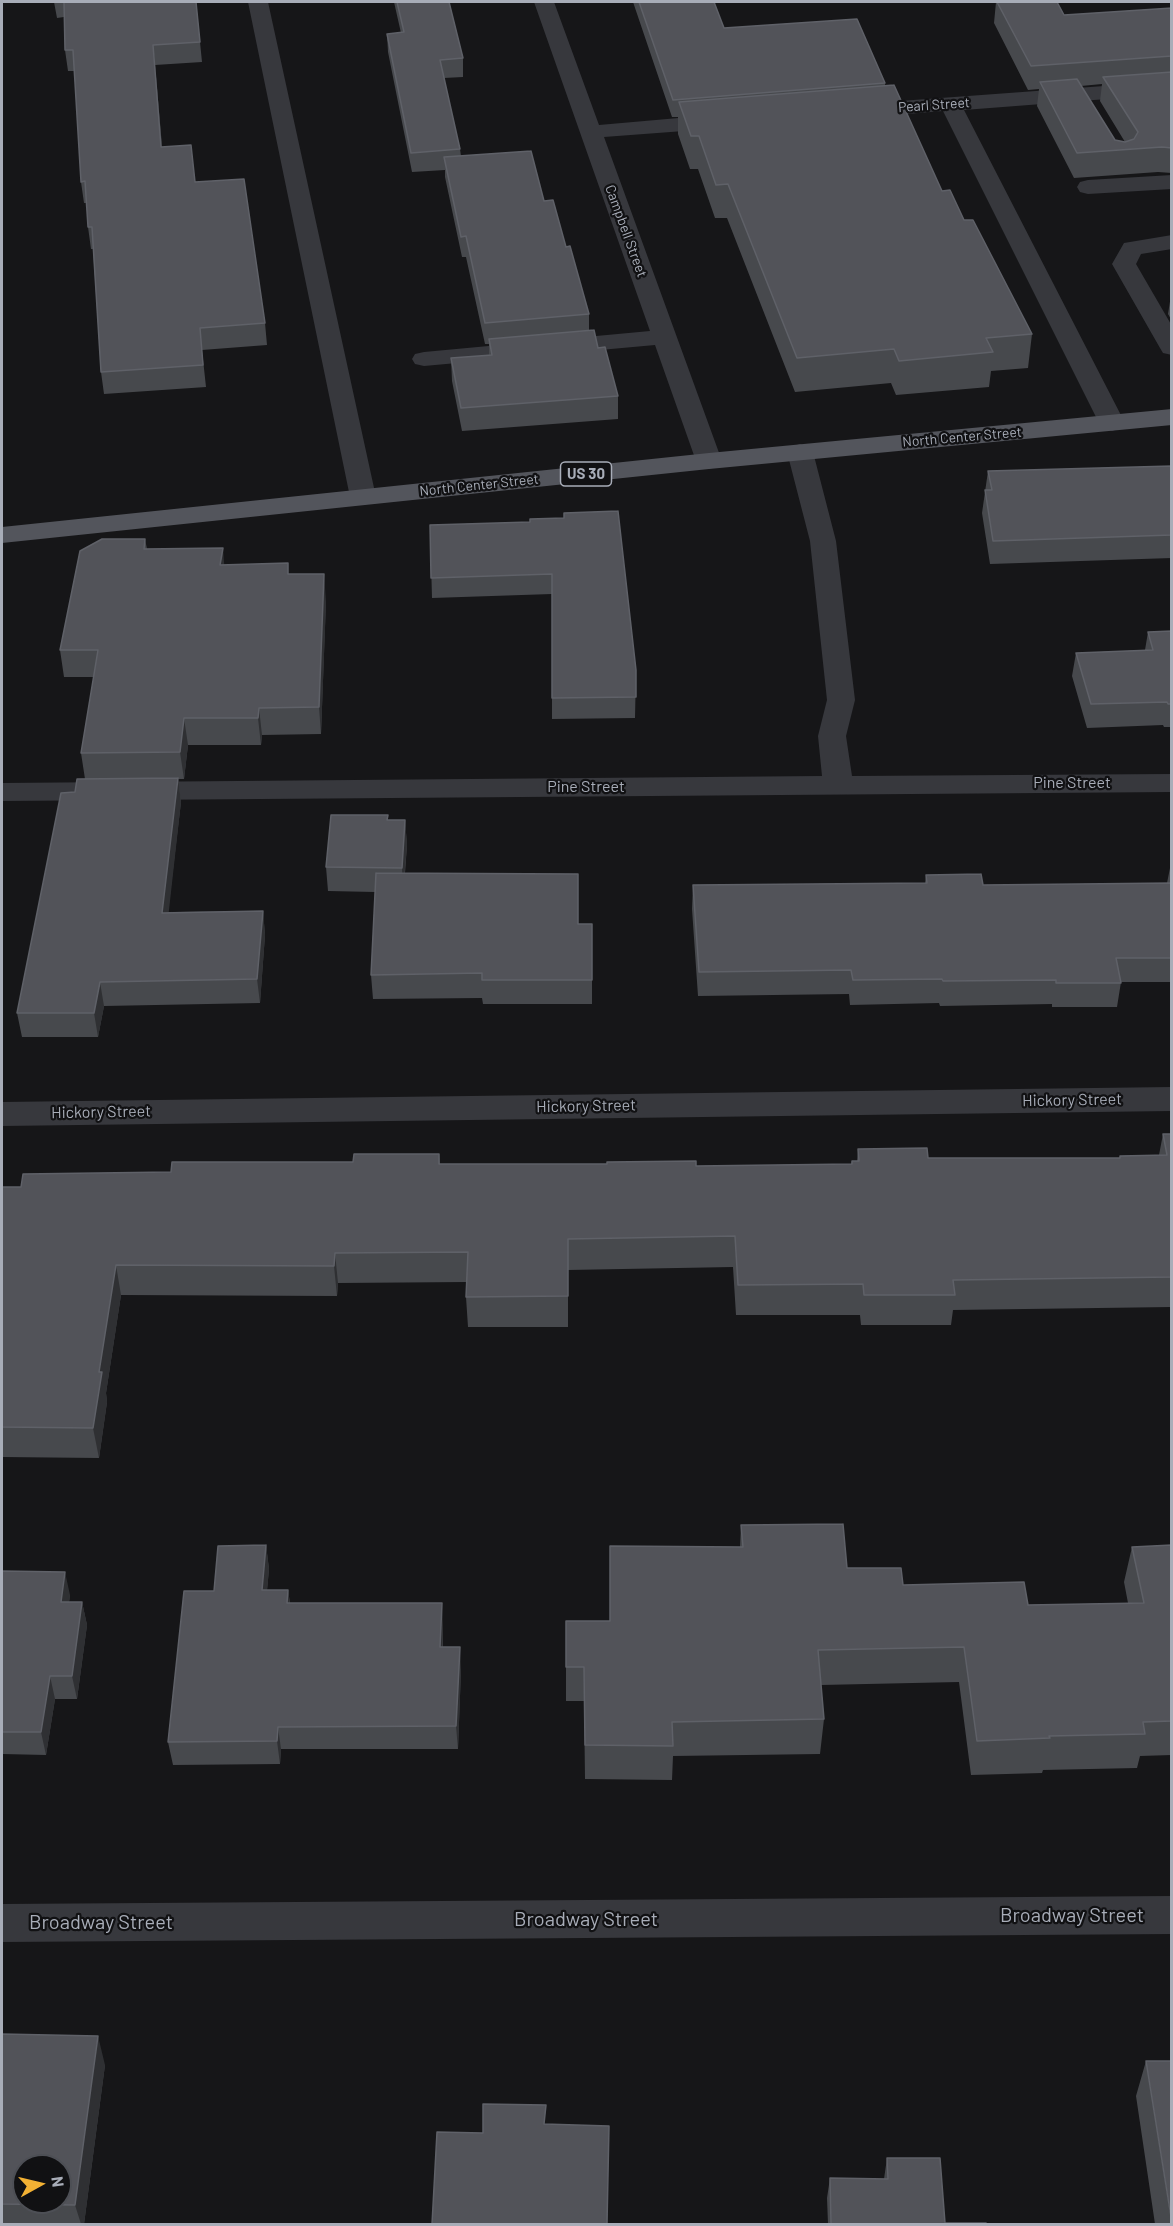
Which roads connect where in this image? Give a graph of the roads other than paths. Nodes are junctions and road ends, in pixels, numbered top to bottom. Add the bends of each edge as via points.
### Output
1 (258, 2) edge
2 (544, 2) edge
3 (1172, 87) edge
4 (950, 104) junction
5 (834, 113) edge
6 (741, 120) edge
7 (589, 132) junction
8 (1172, 182) edge
9 (1089, 187) dead end
10 (1172, 242) edge
11 (664, 337) junction
12 (1172, 348) edge
13 (424, 359) dead end
14 (1172, 417) edge
15 (1112, 423) junction
16 (800, 452) junction
17 (709, 461) junction
18 (363, 497) junction
19 (2, 535) edge
20 (1172, 783) edge
21 (838, 785) junction
22 (2, 792) edge
23 (1172, 1099) edge
24 (2, 1114) edge
25 (1172, 1915) edge
26 (2, 1923) edge

1 - 18 street
2 - 7 street, Campbell Street
3 - 4 street, Pearl Street via 1087,103
4 - 5 street, Pearl Street
4 - 15 street
6 - 7 street
7 - 11 street, Campbell Street
8 - 9 street
10 - 12 street via 1132,248 1124,264
11 - 13 street
11 - 17 street, Campbell Street
14 - 15 main road, North Center Street / US 30
15 - 16 main road, North Center Street / US 30
16 - 17 main road, North Center Street / US 30
16 - 21 street via 823,541 841,700 832,735
17 - 18 main road, North Center Street / US 30
18 - 19 main road, North Center Street / US 30
20 - 21 street, Pine Street
21 - 22 street, Pine Street
23 - 24 street, Hickory Street
25 - 26 street, Broadway Street

